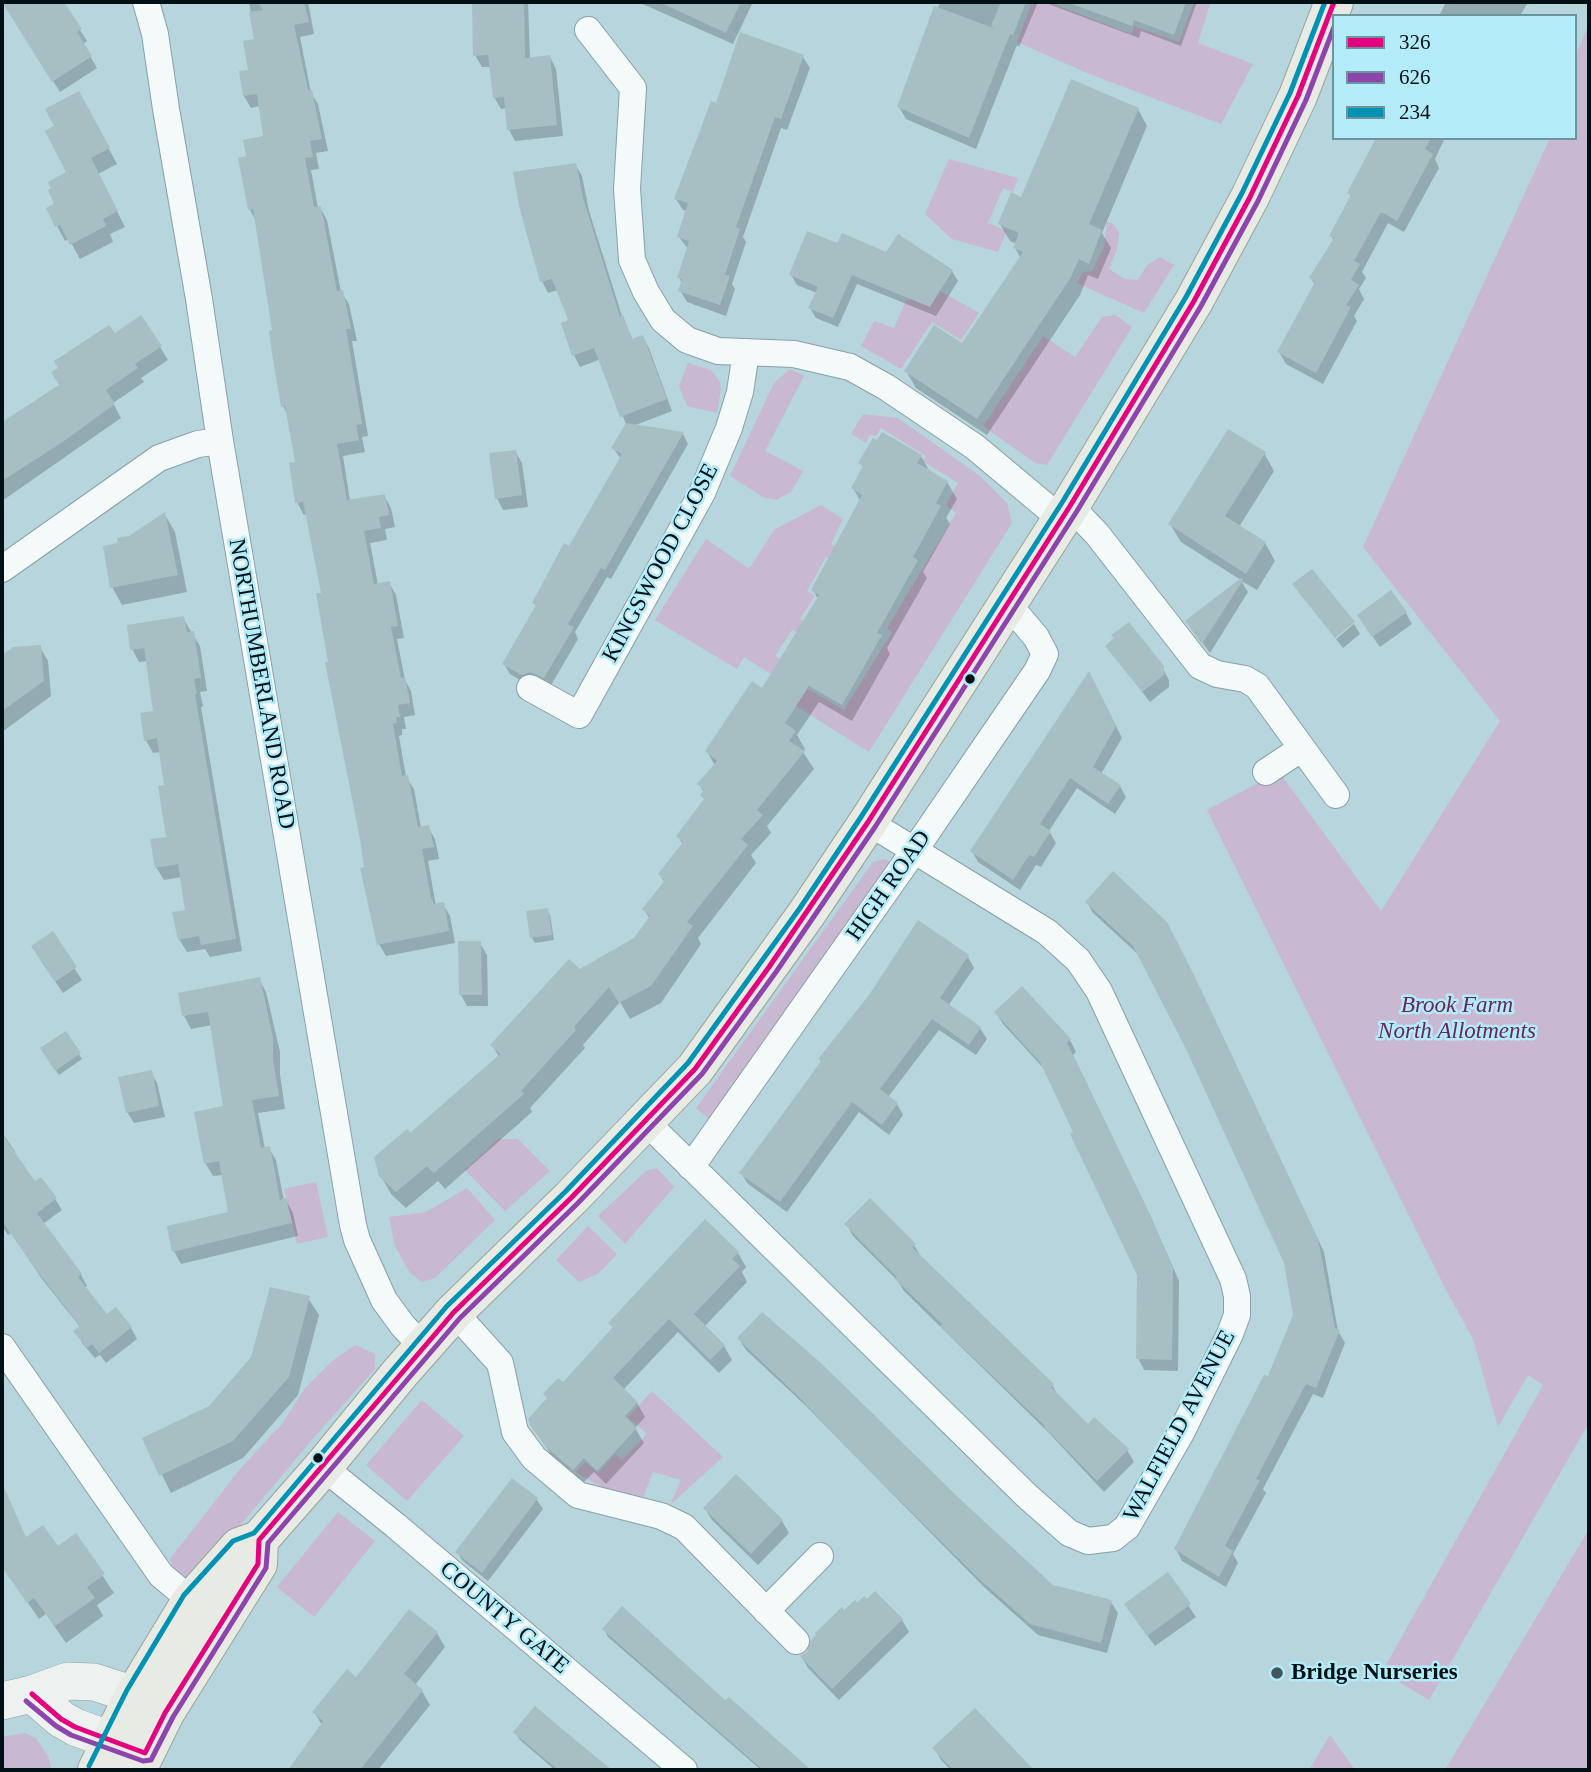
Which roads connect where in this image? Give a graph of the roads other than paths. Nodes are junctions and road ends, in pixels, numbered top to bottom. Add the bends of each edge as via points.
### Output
1 (146, 2) edge
2 (1334, 2) edge
3 (587, 30) dead end
4 (746, 352) junction
5 (220, 441) junction
6 (1065, 513) junction
7 (2, 569) edge
8 (1008, 604) junction
9 (530, 688) dead end
10 (1301, 748) junction
11 (1266, 772) dead end
12 (1336, 795) dead end
13 (868, 822) junction
14 (914, 851) junction
15 (646, 1122) junction
16 (691, 1167) junction
17 (454, 1312) junction
18 (423, 1347) junction
19 (2, 1348) edge
20 (323, 1468) junction
21 (820, 1556) dead end
22 (766, 1611) junction
23 (205, 1612) junction
24 (796, 1642) dead end
25 (17, 1697) edge
26 (149, 1704) junction
27 (123, 1758) edge
28 (684, 1770) edge

1 - 5 street, NORTHUMBERLAND ROAD via 155,34
2 - 6 main road via 1298,96 1250,197 1194,301
3 - 4 street via 633,88 628,201 632,260 646,292 663,320 687,340 718,351
4 - 6 street via 794,354 850,367 975,447
4 - 9 street, KINGSWOOD CLOSE via 729,428 702,493 579,715
5 - 7 street via 159,458
5 - 18 street, NORTHUMBERLAND ROAD via 353,1224 384,1300
6 - 8 main road
6 - 10 street via 1097,534 1200,666 1257,686
8 - 13 main road
8 - 14 street, HIGH ROAD via 1045,654
10 - 11 street
10 - 12 street
13 - 14 street, WALFIELD AVENUE
13 - 15 main road via 695,1069
14 - 16 street, HIGH ROAD
14 - 16 street, WALFIELD AVENUE via 1047,932 1078,960 1099,991 1233,1279 1237,1315 1230,1334 1127,1527 1113,1538 1088,1541 1069,1533
15 - 16 street, WALFIELD AVENUE
15 - 17 main road
17 - 18 main road
17 - 22 street via 500,1363 515,1432 534,1458 578,1495 662,1516 684,1527
18 - 20 main road
19 - 23 street via 162,1575
20 - 23 main road via 259,1540 239,1548
20 - 28 street, COUNTY GATE
21 - 22 street
22 - 24 street
23 - 26 main road
25 - 26 main road via 68,1681 94,1682
25 - 27 main road
26 - 27 main road

